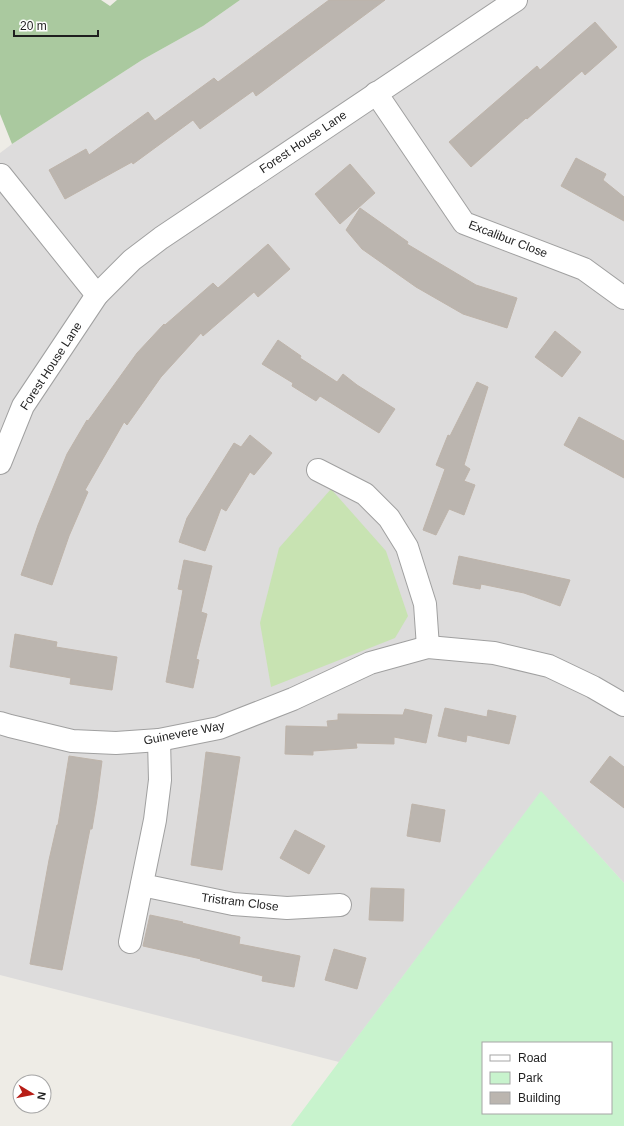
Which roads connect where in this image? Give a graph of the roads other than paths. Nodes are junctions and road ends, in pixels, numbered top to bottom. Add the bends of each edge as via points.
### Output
1 (516, 0) edge
2 (376, 93) junction
3 (1, 175) edge
4 (97, 295) junction
5 (624, 298) edge
6 (0, 463) edge
7 (318, 470) dead end
8 (428, 647) junction
9 (624, 705) edge
10 (0, 723) edge
11 (159, 740) junction
12 (142, 886) junction
13 (340, 905) dead end
14 (130, 942) dead end

1 - 2 street, Forest House Lane
2 - 4 street, Forest House Lane via 161,238 132,260
2 - 5 street, Excalibur Close via 464,223 584,269
3 - 4 street
4 - 6 street, Forest House Lane via 24,406
7 - 8 street via 364,494 389,518 407,547 425,604
8 - 9 street, Guinevere Way via 494,653 549,666
8 - 11 street, Guinevere Way via 370,663 293,699 219,728
10 - 11 street, Guinevere Way via 72,741 116,743
11 - 12 street via 160,780
12 - 13 street, Tristram Close via 233,904 287,908
12 - 14 street

